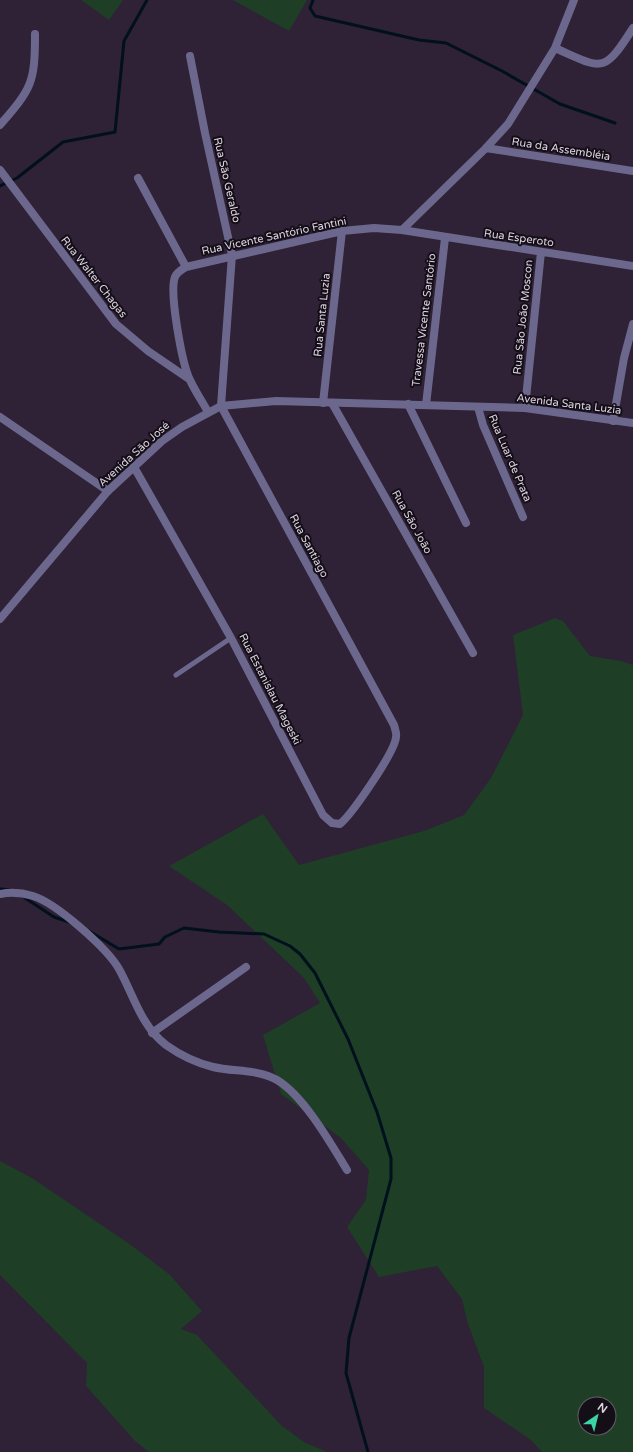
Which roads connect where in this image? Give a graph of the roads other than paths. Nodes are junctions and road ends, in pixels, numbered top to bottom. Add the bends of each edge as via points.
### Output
1 (574, 0) edge
2 (633, 28) edge
3 (35, 34) dead end
4 (555, 48) junction
5 (190, 56) dead end
6 (0, 125) edge
7 (486, 148) junction
8 (0, 170) edge
9 (633, 171) edge
10 (138, 178) dead end
11 (342, 230) junction
12 (402, 230) junction
13 (445, 238) junction
14 (541, 252) junction
15 (232, 255) junction
16 (633, 266) edge
17 (186, 267) junction
18 (633, 324) edge
19 (633, 353) edge
20 (624, 358) junction
21 (189, 379) junction
22 (323, 403) junction
23 (332, 403) junction
24 (408, 404) junction
25 (426, 405) junction
26 (221, 406) junction
27 (478, 407) junction
28 (526, 408) junction
29 (208, 412) junction
30 (0, 417) edge
31 (613, 421) junction
32 (633, 423) edge
33 (134, 467) junction
34 (108, 491) junction
35 (523, 517) dead end
36 (466, 523) dead end
37 (0, 619) edge
38 (232, 638) junction
39 (473, 653) dead end
40 (176, 675) dead end
41 (396, 738) joint
42 (0, 894) edge
43 (246, 967) dead end
44 (152, 1033) junction
45 (347, 1170) dead end

1 - 4 street
2 - 4 street via 618,52 606,62 599,64 590,63
3 - 6 street via 32,82
4 - 7 street via 508,124
5 - 15 street, Rua São Geraldo
7 - 9 street, Rua da Assembléia
7 - 12 street
8 - 21 street, Rua Walter Chagas via 116,324 148,351
10 - 17 street
11 - 12 street, Rua Vicente Santório Fantini
11 - 15 street, Rua Vicente Santório Fantini
11 - 22 street, Rua Santa Luzia
12 - 13 street, Rua Esperoto
13 - 14 street, Rua Esperoto
13 - 25 street, Travessa Vicente Santório
14 - 16 street, Rua Esperoto
14 - 28 street, Rua São João Moscon
15 - 17 street, Rua Vicente Santório Fantini
15 - 26 street, Rua São Geraldo
17 - 21 street via 174,278 173,302
18 - 20 street
19 - 20 street
20 - 31 street
21 - 29 street
22 - 23 street, Avenida São José
22 - 26 street, Avenida São José via 276,401
23 - 24 street, Avenida São José
23 - 39 street, Rua São João
24 - 25 street, Avenida São José
24 - 36 street
25 - 27 street, Avenida São José
26 - 29 street, Avenida São José
26 - 41 street, Rua Santiago via 390,714
27 - 28 street, Avenida Santa Luzia
27 - 35 street, Rua Luar de Prata via 483,426
28 - 31 street, Avenida Santa Luzia
29 - 33 street, Avenida São José via 162,441
30 - 34 street
31 - 32 street, Avenida Santa Luzia
33 - 34 street, Avenida São José
33 - 38 street, Rua Estanislau Mageski
34 - 37 street, Avenida São José
38 - 40 lane
38 - 41 street, Rua Estanislau Mageski via 323,815 332,823 340,824 344,820 385,761
42 - 44 street via 24,894 45,902 109,954
43 - 44 street
44 - 45 street via 167,1046 198,1062 267,1076 285,1085 310,1115

